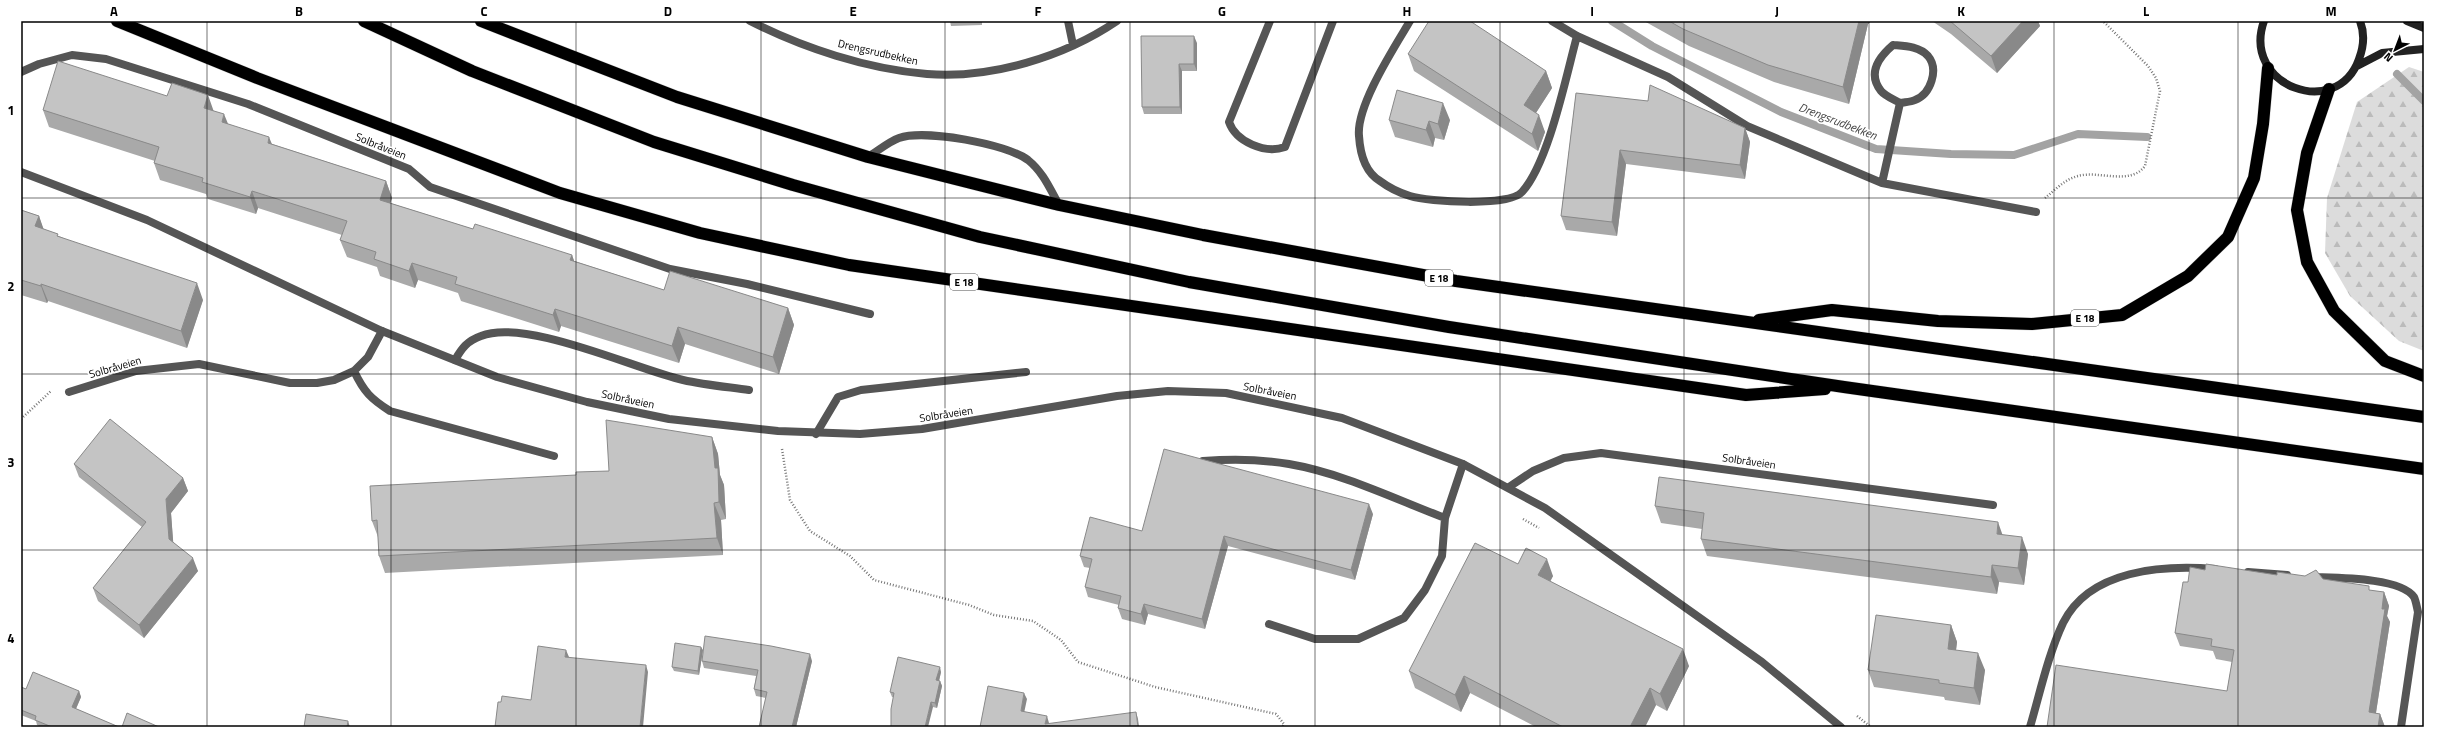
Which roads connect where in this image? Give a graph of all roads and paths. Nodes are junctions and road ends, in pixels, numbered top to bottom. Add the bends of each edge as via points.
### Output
1 (117, 21) edge
2 (364, 21) edge
3 (481, 21) edge
4 (750, 21) edge
5 (1068, 21) edge
6 (1117, 21) edge
7 (1270, 21) edge
8 (1333, 21) edge
9 (1410, 21) edge
10 (1552, 21) edge
11 (2102, 21) edge
12 (2263, 21) edge
13 (2360, 21) edge
14 (2407, 21) edge
15 (2424, 28) edge
16 (1577, 36) junction
17 (1073, 44) junction
18 (2424, 49) edge
19 (2357, 66) junction
20 (2268, 68) junction
21 (21, 72) edge
22 (2329, 89) junction
23 (1900, 103) junction
24 (868, 158) junction
25 (21, 172) edge
26 (1882, 183) junction
27 (1059, 205) junction
28 (2036, 212) joint
29 (870, 314) dead end
30 (1743, 322) junction
31 (382, 331) junction
32 (455, 360) junction
33 (354, 371) junction
34 (1026, 372) dead end
35 (2424, 376) edge
36 (1844, 387) junction
37 (55, 388) dead end
38 (749, 390) dead end
39 (69, 392) dead end
40 (2424, 417) edge
41 (21, 420) edge
42 (778, 431) junction
43 (816, 434) junction
44 (554, 456) dead end
45 (1203, 461) edge
46 (1463, 464) junction
47 (2424, 469) edge
48 (1509, 487) junction
49 (1993, 505) dead end
50 (1445, 518) junction
51 (2223, 570) edge
52 (2239, 571) edge
53 (1269, 624) dead end
54 (1282, 727) edge
55 (1841, 727) edge
56 (2030, 727) edge
57 (2401, 727) edge

1 - 36 highway, E 18 via 257,78 560,193 700,233 842,264 1746,395
2 - 36 highway, E 18 via 472,71 654,142 793,185 980,237 1197,284 1449,327
3 - 24 highway, E 18 via 677,97
4 - 17 street, Drengsrudbekken via 852,60 928,74 1005,68 1040,58
5 - 17 street
6 - 17 street, Drengsrudbekken
7 - 8 street via 1229,122 1233,133 1248,143 1275,151 1285,148
9 - 16 street via 1379,75 1361,114 1358,135 1362,159 1378,180 1410,196 1474,202 1505,201 1521,194 1533,178 1544,152
10 - 16 street
11 - 28 path via 2148,66 2156,78 2160,91 2145,166 2141,172 2133,175 2094,174 2066,181 2044,198
12 - 20 main road via 2260,38
13 - 19 main road via 2363,49
14 - 15 main road
16 - 26 street via 1668,77 1747,126
18 - 19 main road via 2382,53
19 - 22 main road via 2345,80
20 - 22 main road via 2280,81 2295,89 2312,92
20 - 30 highway, E 18 via 2263,124 2254,178 2228,237 2188,276 2122,315 2032,324 1938,321 1832,310
21 - 29 street, Solbråveien via 72,55 106,60 248,104 409,169 430,187 670,269 748,284
22 - 35 highway via 2307,153 2297,210 2307,262 2334,311 2384,361
23 - 23 street via 1916,100 1929,89 1934,73 1928,56 1910,46 1893,45 1879,57 1875,74 1881,92
23 - 26 street
24 - 27 highway, E 18
24 - 27 street via 898,138 912,135 942,136 999,148 1017,153 1029,161 1043,175
25 - 31 street, Solbråveien via 147,220
26 - 28 street
27 - 30 highway, E 18 via 1203,235 1456,281
30 - 40 highway, E 18
31 - 32 street, Solbråveien
31 - 33 street, Solbråveien via 368,357
32 - 38 street via 463,345 481,335 506,332 555,339 684,380
32 - 42 street, Solbråveien via 497,377 587,402 669,419
33 - 39 street, Solbråveien via 334,380 290,383 199,364 136,371
33 - 44 street via 362,389 390,411
34 - 43 street via 861,390 838,397
36 - 47 highway, E 18
37 - 41 path
42 - 43 street, Solbråveien
42 - 54 path via 790,500 810,531 850,556 874,580 969,605 994,615 1033,621 1061,640 1078,662 1155,687 1276,714 1284,724
43 - 46 street, Solbråveien via 860,434 922,429 1117,396 1168,390 1226,393 1342,418
45 - 50 street via 1243,459 1290,464 1343,479
46 - 48 street, Solbråveien
46 - 50 street
48 - 49 street, Solbråveien via 1533,470 1564,458 1601,453
48 - 55 street, Solbråveien via 1572,526 1726,636
50 - 53 street via 1442,556 1424,590 1404,618 1358,639 1315,639
51 - 56 street via 2191,567 2132,572 2108,581 2084,596 2064,622 2046,671
52 - 57 street via 2382,582 2406,590 2414,598 2418,612

